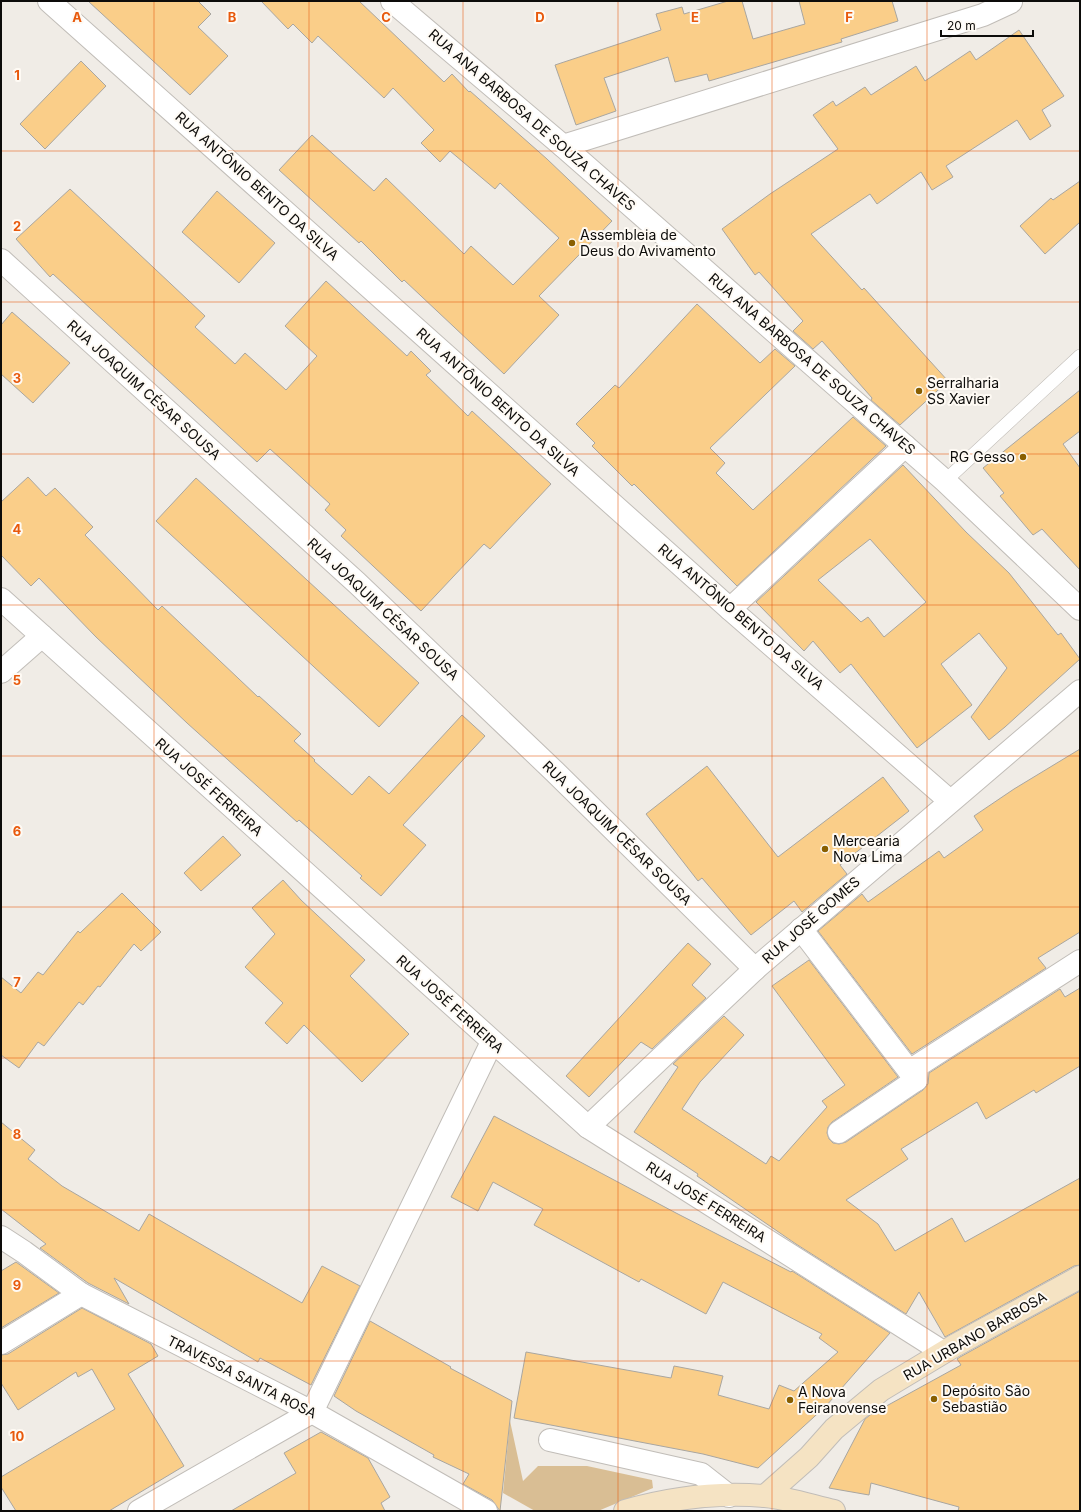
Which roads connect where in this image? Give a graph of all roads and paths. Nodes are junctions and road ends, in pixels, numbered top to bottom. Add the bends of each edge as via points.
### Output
1 (49, 1) edge
2 (392, 1) edge
3 (1011, 2) dead end
4 (563, 146) junction
5 (1, 260) edge
6 (1080, 356) edge
7 (905, 446) junction
8 (945, 481) junction
9 (1, 599) edge
10 (730, 609) junction
11 (1080, 609) edge
12 (42, 636) junction
13 (1, 672) edge
14 (1080, 691) edge
15 (950, 801) junction
16 (801, 929) junction
17 (1080, 961) edge
18 (755, 968) junction
19 (492, 1042) junction
20 (916, 1080) junction
21 (588, 1127) junction
22 (840, 1132) dead end
23 (1, 1237) edge
24 (1080, 1277) edge
25 (81, 1294) junction
26 (1, 1343) edge
27 (943, 1352) junction
28 (312, 1412) junction
29 (550, 1440) dead end
30 (729, 1496) junction
31 (766, 1496) junction
32 (139, 1511) edge
33 (486, 1511) edge
34 (625, 1511) edge
35 (834, 1511) edge

1 - 10 street, RUA ANTÔNIO BENTO DA SILVA
2 - 4 street, RUA ANA BARBOSA DE SOUZA CHAVES
3 - 4 street via 983,15
4 - 7 street, RUA ANA BARBOSA DE SOUZA CHAVES
5 - 18 street, RUA JOAQUIM CÉSAR SOUSA via 357,583
6 - 8 lane
7 - 8 street, RUA ANA BARBOSA DE SOUZA CHAVES
7 - 10 street
8 - 11 street, RUA ANA BARBOSA DE SOUZA CHAVES
9 - 12 street, RUA JOSÉ FERREIRA
10 - 15 street, RUA ANTÔNIO BENTO DA SILVA
12 - 13 street
12 - 19 street, RUA JOSÉ FERREIRA
14 - 15 street, RUA JOSÉ GOMES
15 - 16 street, RUA JOSÉ GOMES
16 - 18 street, RUA JOSÉ GOMES
16 - 20 street
17 - 20 street via 917,1066
18 - 21 street, RUA JOSÉ GOMES
19 - 21 street, RUA JOSÉ FERREIRA
19 - 28 street
20 - 22 street
21 - 27 street, RUA JOSÉ FERREIRA
23 - 25 street, TRAVESSA SANTA ROSA
24 - 27 street, RUA URBANO BARBOSA
25 - 26 street
25 - 28 street, TRAVESSA SANTA ROSA
27 - 31 street, RUA URBANO BARBOSA via 881,1390 834,1429 809,1457
28 - 32 street
28 - 33 street, TRAVESSA SANTA ROSA
29 - 30 street via 701,1474
30 - 31 street
30 - 34 street via 687,1497
31 - 35 street

